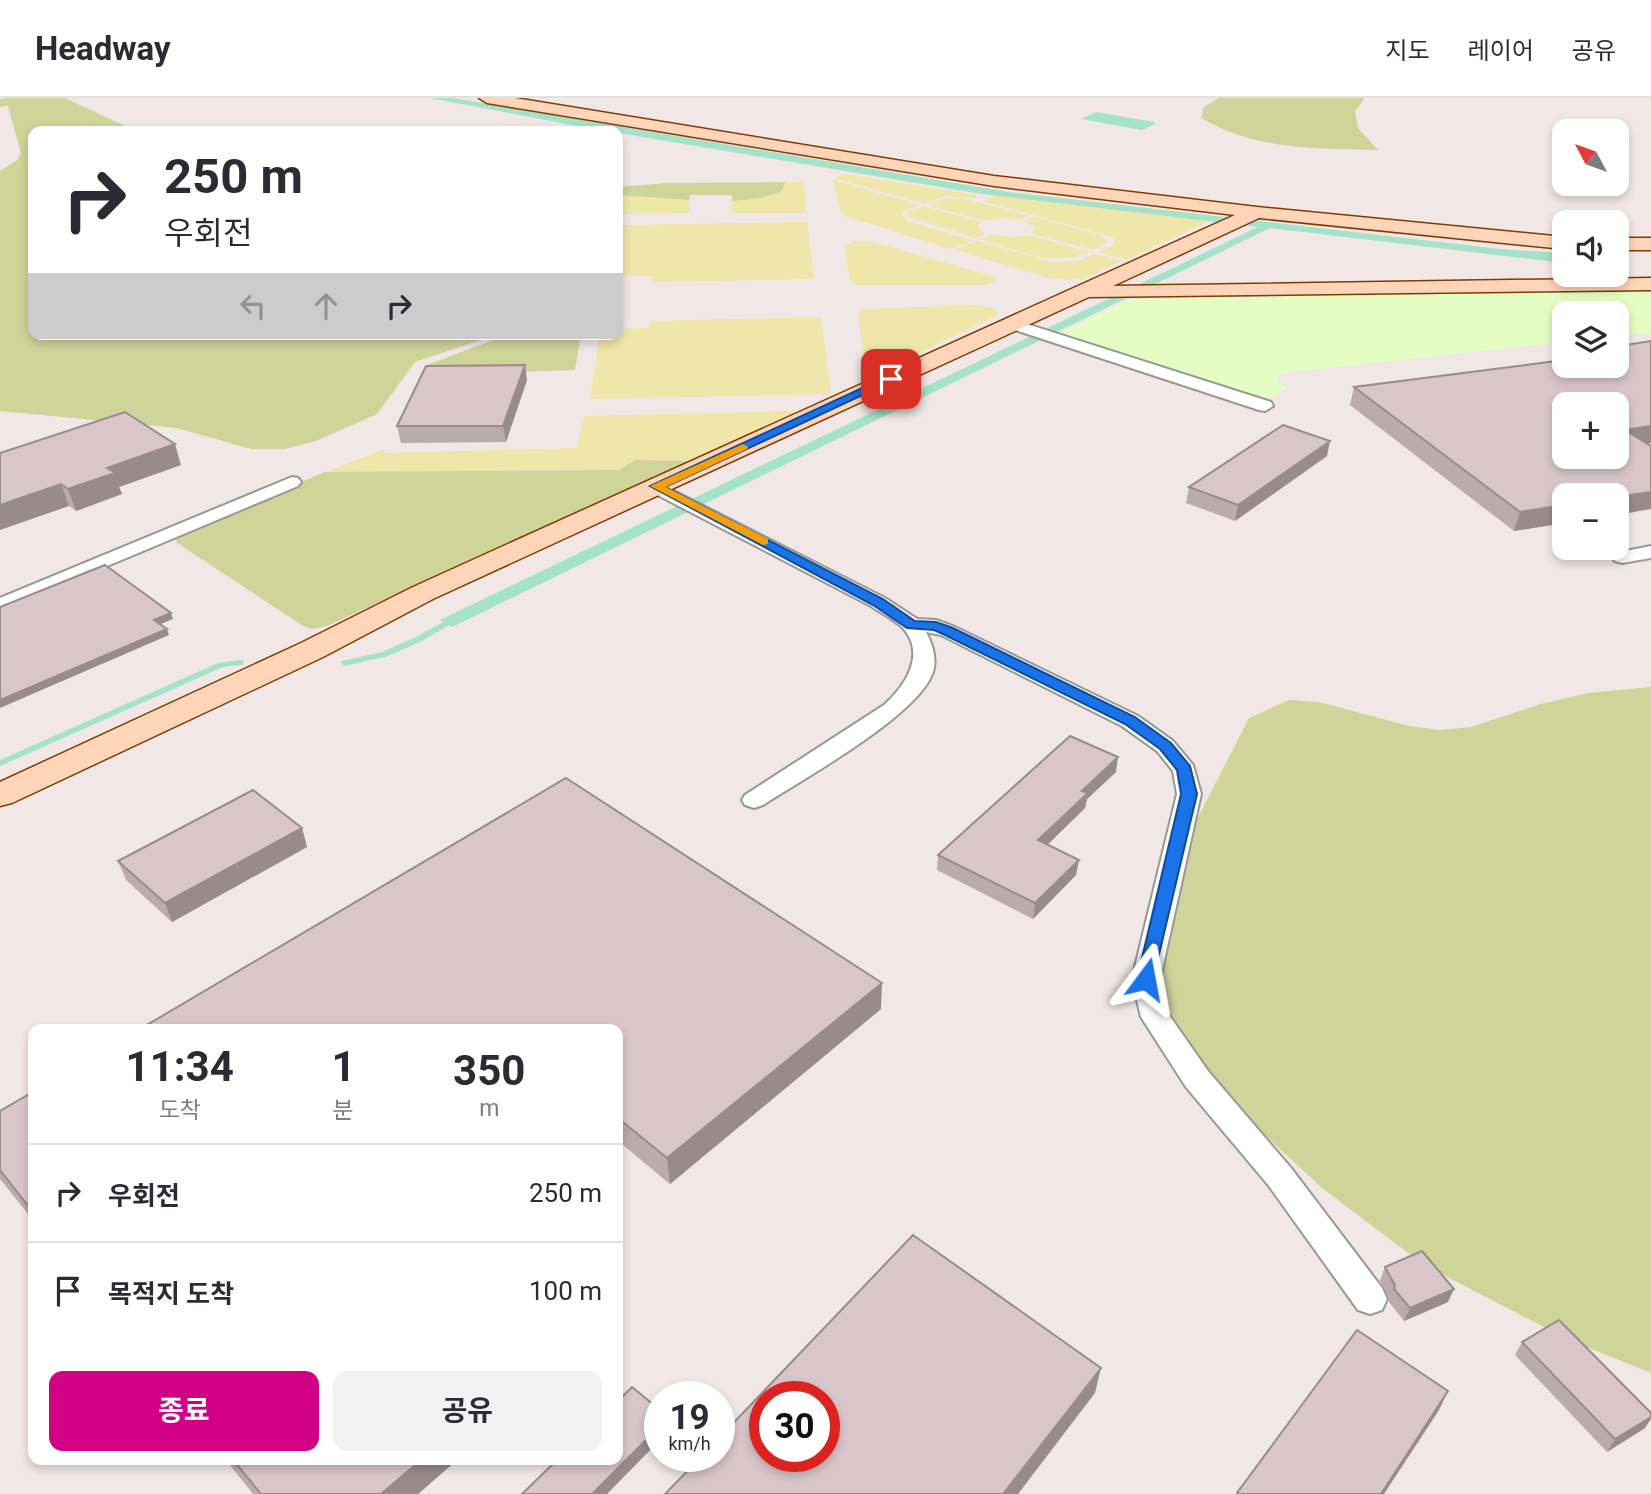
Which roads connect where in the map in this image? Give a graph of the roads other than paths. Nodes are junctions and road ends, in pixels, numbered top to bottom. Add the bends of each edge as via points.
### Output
1 (487, 98) edge
2 (1257, 212) junction
3 (1552, 242) edge
4 (1629, 244) edge
5 (1651, 244) edge
6 (1651, 284) edge
7 (1082, 292) junction
8 (1011, 324) junction
9 (1265, 407) dead end
10 (292, 482) dead end
11 (656, 486) junction
12 (1651, 552) edge
13 (1629, 556) edge
14 (4, 600) edge
15 (912, 625) junction
16 (0, 795) edge
17 (754, 800) dead end
18 (1370, 1299) dead end

1 - 2 street via 922,171
2 - 3 street
2 - 7 street
4 - 5 street
6 - 7 street
7 - 8 street
8 - 9 street
8 - 11 street
10 - 14 street
11 - 15 street via 878,602
11 - 16 street
12 - 13 street
15 - 17 street via 922,644 923,669 912,691 892,710
15 - 18 street via 948,631 1130,721 1165,746 1185,770 1189,794 1146,979 1155,1017 1197,1079 1280,1177

